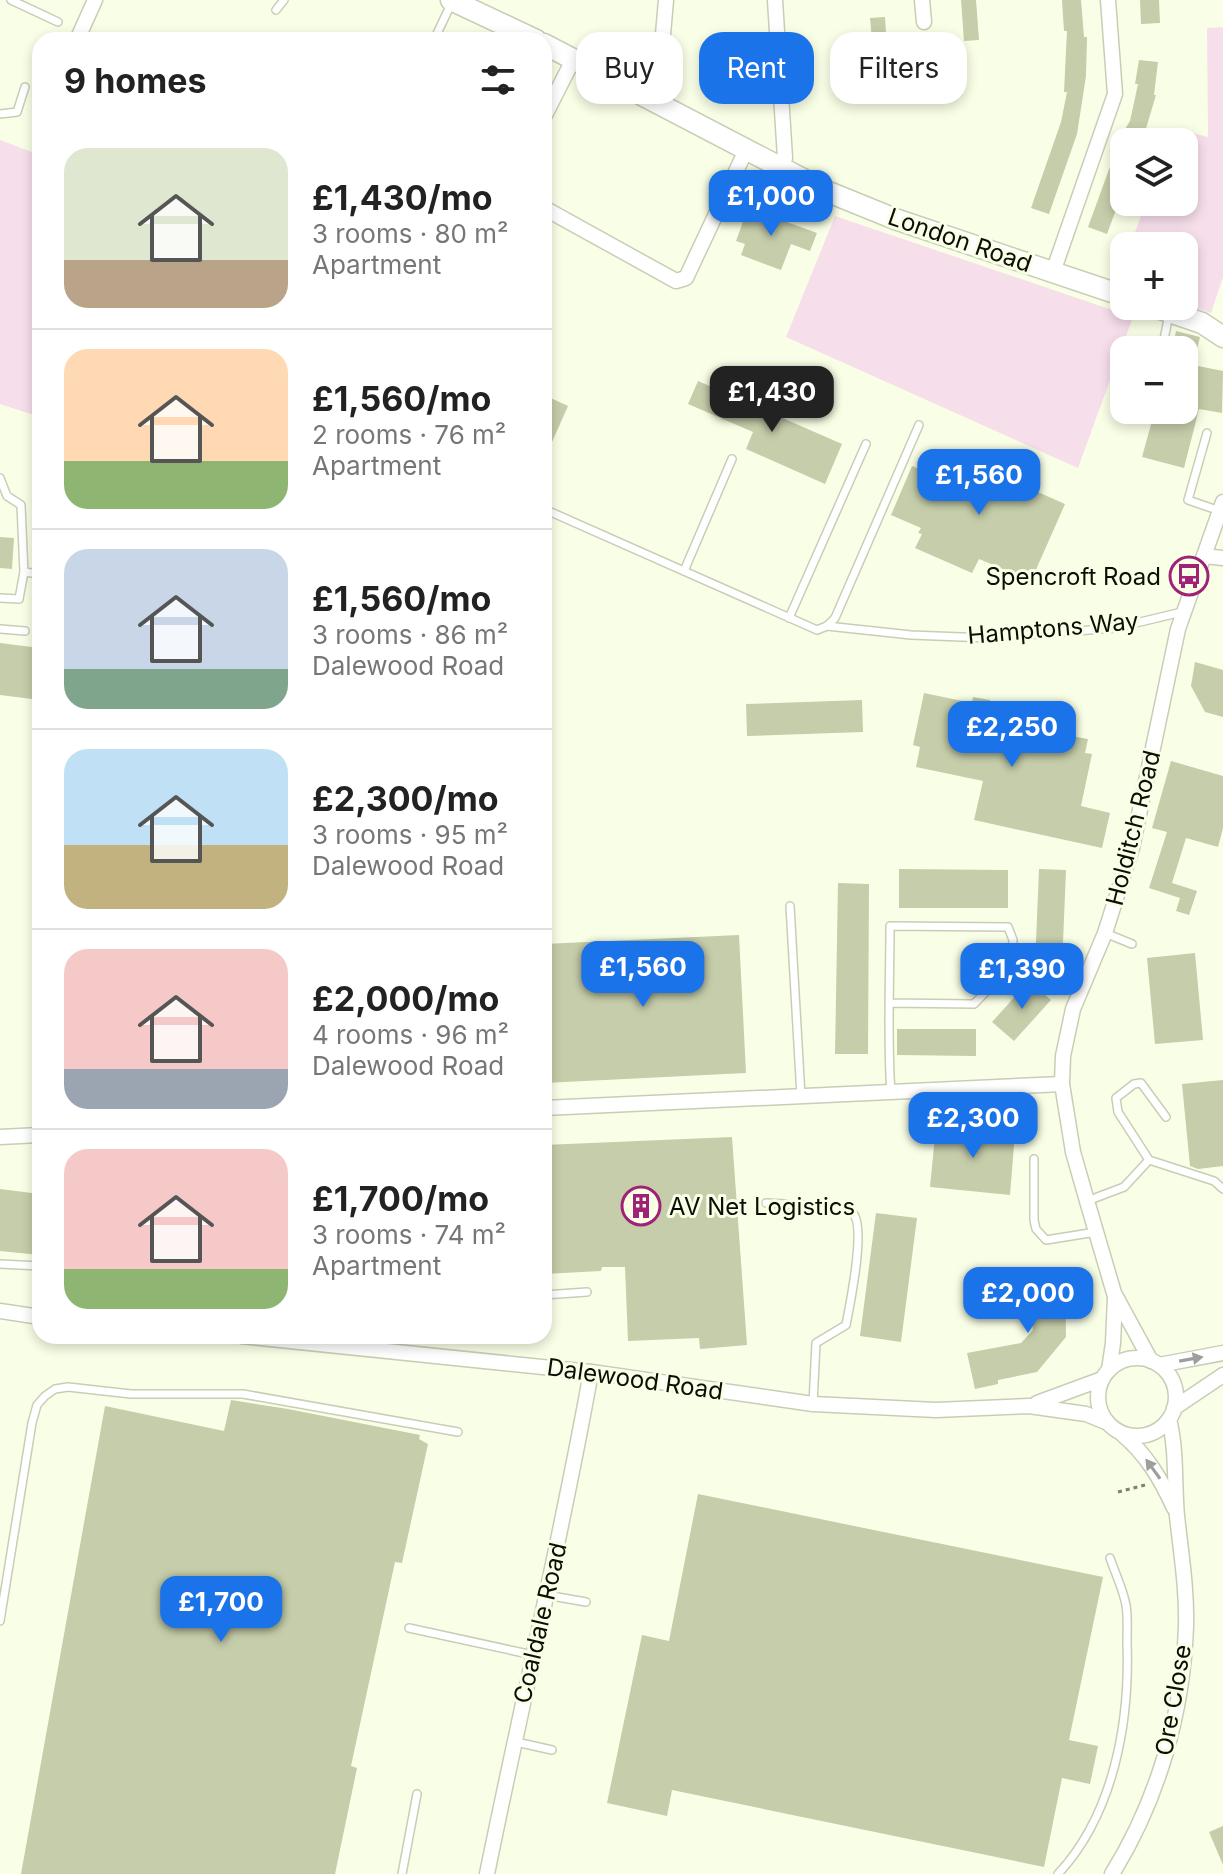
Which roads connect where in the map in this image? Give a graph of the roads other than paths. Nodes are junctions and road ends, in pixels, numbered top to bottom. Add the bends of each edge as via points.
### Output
1 (11, 0) edge
2 (95, 0) edge
3 (284, 0) edge
4 (452, 0) edge
5 (666, 0) edge
6 (775, 0) edge
7 (922, 0) edge
8 (1108, 0) edge
9 (276, 10) dead end
10 (58, 22) dead end
11 (924, 22) dead end
12 (81, 32) edge
13 (438, 32) edge
14 (519, 32) edge
15 (663, 32) edge
16 (552, 48) edge
17 (574, 58) joint
18 (25, 87) dead end
19 (552, 101) edge
20 (658, 104) edge
21 (0, 114) edge
22 (746, 150) junction
23 (780, 167) junction
24 (552, 212) edge
25 (1053, 272) junction
26 (1110, 291) edge
27 (1193, 320) edge
28 (1223, 337) edge
29 (919, 425) dead end
30 (1207, 433) dead end
31 (866, 444) dead end
32 (732, 459) dead end
33 (0, 478) edge
34 (3, 496) edge
35 (1222, 506) edge
36 (552, 513) edge
37 (1204, 556) junction
38 (1223, 558) edge
39 (684, 571) junction
40 (24, 572) junction
41 (32, 573) edge
42 (0, 598) edge
43 (1183, 612) junction
44 (789, 618) junction
45 (827, 626) junction
46 (0, 629) edge
47 (25, 631) dead end
48 (790, 906) dead end
49 (1105, 933) junction
50 (1132, 944) dead end
51 (890, 1003) junction
52 (1062, 1084) junction
53 (891, 1093) junction
54 (801, 1098) junction
55 (552, 1108) edge
56 (1166, 1117) dead end
57 (32, 1135) edge
58 (0, 1137) edge
59 (1034, 1159) dead end
60 (1149, 1160) junction
61 (1223, 1189) edge
62 (1087, 1201) junction
63 (766, 1203) dead end
64 (1096, 1232) junction
65 (0, 1264) edge
66 (32, 1266) edge
67 (587, 1292) dead end
68 (1114, 1293) junction
69 (552, 1294) edge
70 (0, 1311) edge
71 (32, 1316) edge
72 (347, 1344) edge
73 (1223, 1353) edge
74 (1155, 1363) junction
75 (591, 1372) junction
76 (1106, 1375) junction
77 (1223, 1375) edge
78 (813, 1404) junction
79 (1029, 1406) junction
80 (1172, 1414) junction
81 (1113, 1427) junction
82 (458, 1432) dead end
83 (1177, 1515) junction
84 (1110, 1558) dead end
85 (546, 1595) junction
86 (586, 1602) dead end
87 (0, 1621) edge
88 (409, 1628) dead end
89 (533, 1655) junction
90 (514, 1741) junction
91 (552, 1750) dead end
92 (417, 1794) dead end
93 (402, 1874) edge
94 (487, 1874) edge
95 (1058, 1874) edge
96 (1112, 1874) edge

1 - 10 lane
2 - 12 street
3 - 9 lane
4 - 13 lane
4 - 14 main road
5 - 15 street
6 - 23 street via 785,158
7 - 11 street
8 - 25 street via 1115,94
16 - 17 main road, London Road
17 - 19 street
18 - 21 lane via 17,112
20 - 22 main road, London Road
22 - 23 main road, London Road
22 - 24 street via 686,278 676,281
23 - 25 main road, London Road via 895,219
25 - 26 main road, London Road
27 - 28 main road
29 - 45 lane
30 - 35 lane via 1188,500
31 - 44 lane
32 - 39 lane
33 - 34 lane
34 - 40 lane via 21,505
35 - 37 street, Holditch Road
36 - 39 lane, Hamptons Way
37 - 38 street
37 - 43 street, Holditch Road
39 - 44 lane, Hamptons Way
40 - 41 lane
40 - 42 lane via 19,599
43 - 45 lane, Hamptons Way via 1115,628 987,638
43 - 49 street, Holditch Road via 1132,848
44 - 45 lane, Hamptons Way via 817,630
46 - 47 lane
48 - 54 lane
49 - 50 lane
49 - 52 street, Holditch Road via 1073,1009
51 - 51 lane via 890,926 1008,927 1011,966 974,1004
51 - 53 lane
52 - 53 street
52 - 62 street, Holditch Road
53 - 54 street
54 - 55 street
56 - 60 lane via 1141,1083 1116,1098 1118,1112
57 - 58 street
59 - 64 lane via 1036,1229 1046,1240
60 - 61 lane via 1214,1181
60 - 62 lane via 1124,1187
62 - 64 street, Holditch Road
63 - 78 lane via 842,1207 857,1220 846,1325 816,1343
64 - 68 street, Holditch Road
65 - 66 lane
67 - 69 lane
68 - 74 street, Holditch Road
68 - 76 street, Holditch Road
70 - 71 street
72 - 75 street, Dalewood Road
74 -> 73 street
74 - 76 street via 1126,1360
74 - 80 street via 1174,1386
75 - 78 street, Dalewood Road
75 - 85 street, Coaldale Road
76 - 79 street, Dalewood Road
76 - 81 street via 1099,1404
77 - 80 street
78 - 79 street, Dalewood Road via 936,1410
79 - 81 street, Dalewood Road via 1086,1414
80 - 81 street via 1156,1431 1143,1435
80 - 83 street, Ore Close
83 -> 81 street, Ore Close via 1161,1480 1136,1446
82 - 87 lane via 243,1394 55,1389 37,1405 32,1423
83 - 96 street, Ore Close via 1186,1624 1181,1683 1171,1738 1148,1806
84 - 95 lane via 1126,1606 1129,1681 1120,1744 1102,1805 1074,1857
85 - 86 lane
85 - 89 street, Coaldale Road
88 - 89 lane
89 - 90 street, Coaldale Road
90 - 91 lane
90 - 94 street, Coaldale Road
92 - 93 lane

